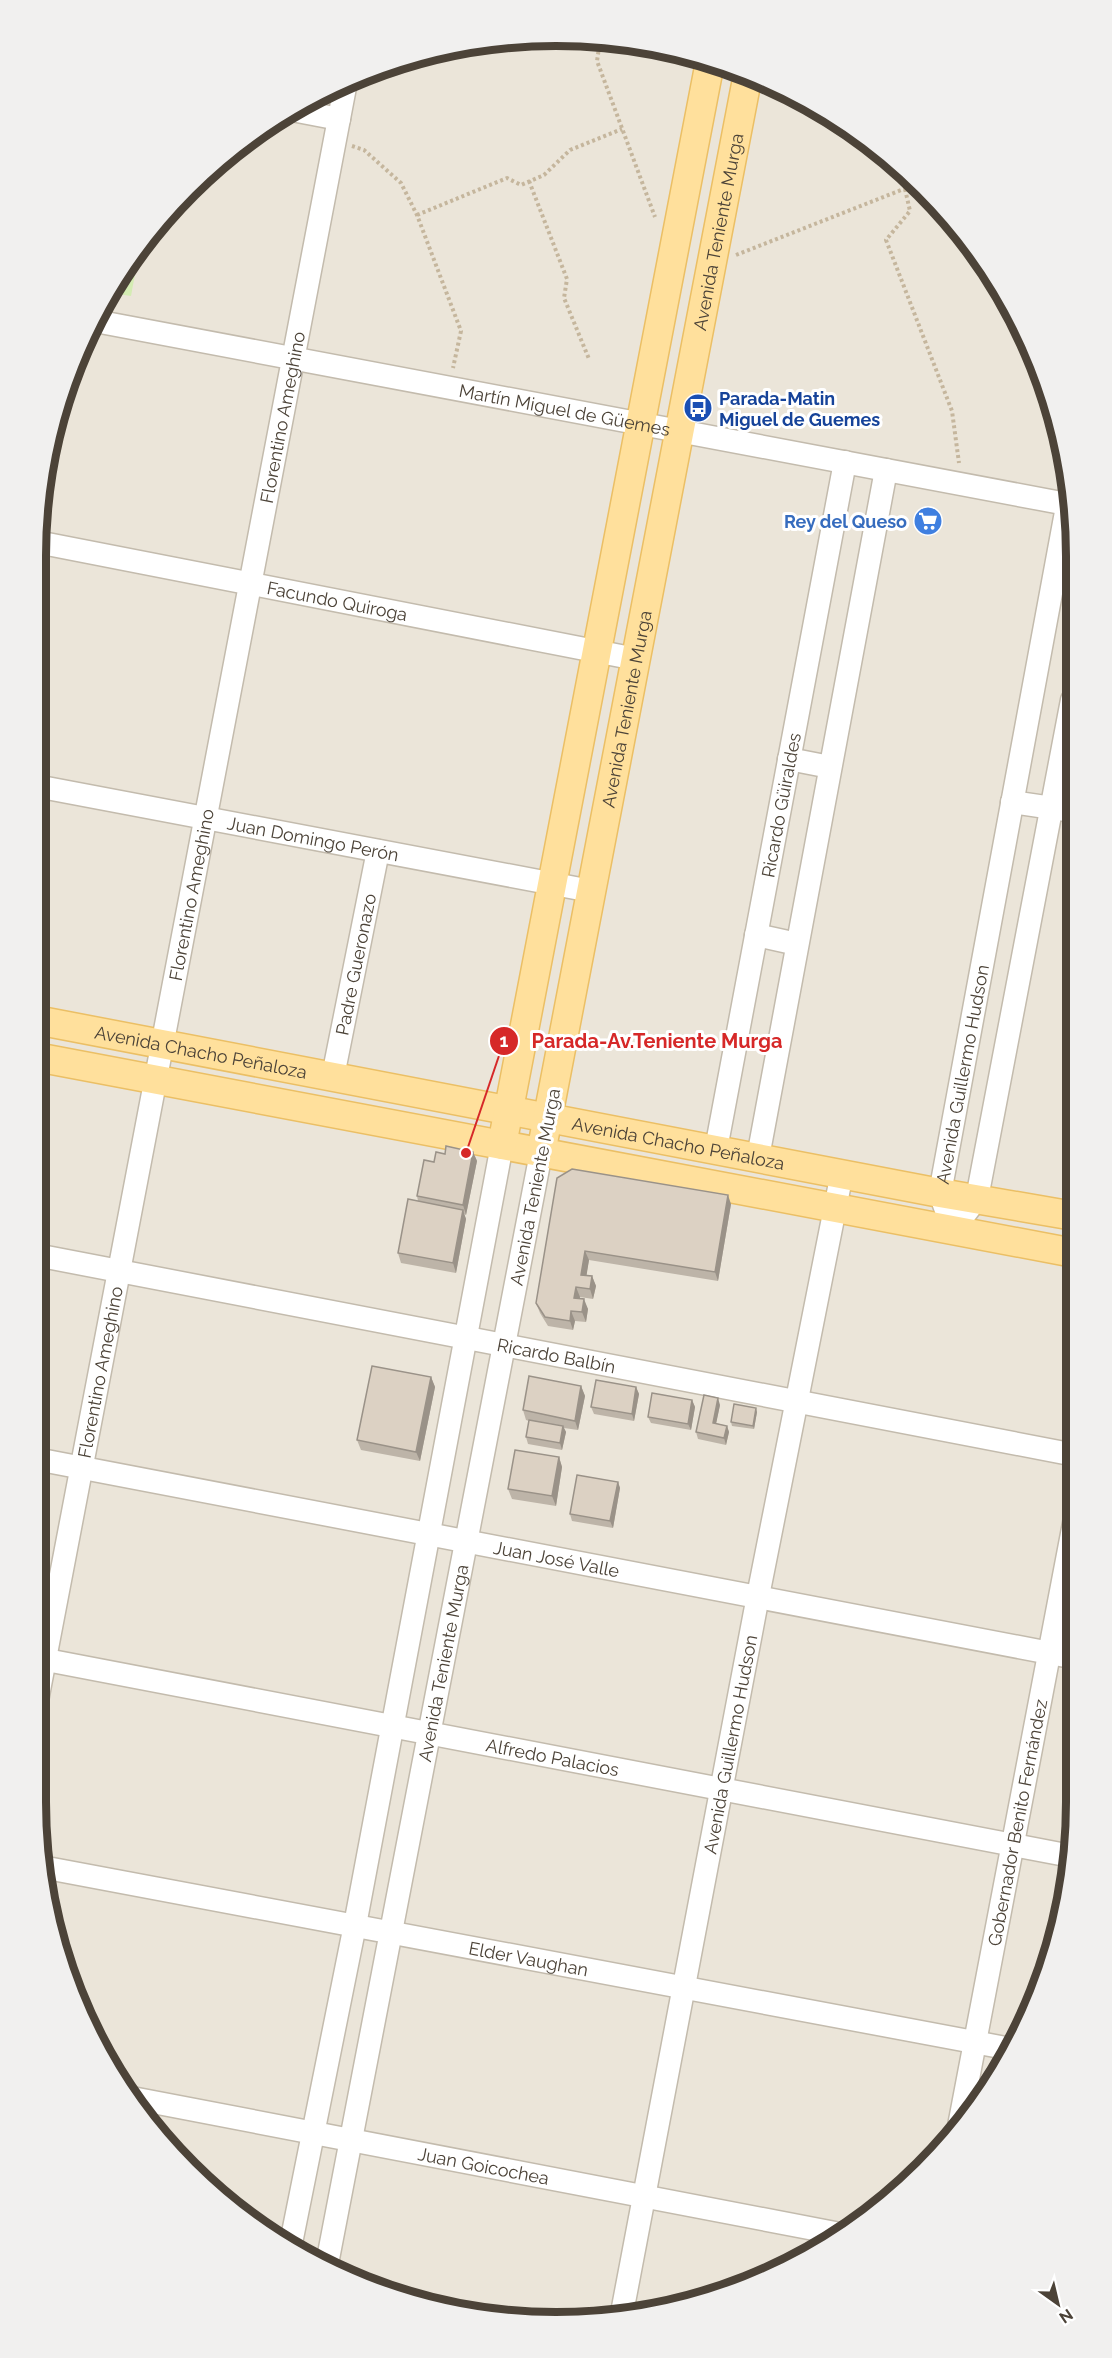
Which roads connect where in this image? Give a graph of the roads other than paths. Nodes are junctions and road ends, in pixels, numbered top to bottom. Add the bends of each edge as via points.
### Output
1 (708, 70) edge
2 (746, 83) edge
3 (344, 93) edge
4 (302, 114) edge
5 (337, 129) junction
6 (103, 323) edge
7 (293, 358) junction
8 (641, 424) junction
9 (680, 431) junction
10 (845, 462) junction
11 (885, 470) junction
12 (1062, 497) edge
13 (1064, 528) edge
14 (47, 544) edge
15 (250, 584) junction
16 (597, 651) junction
17 (636, 659) junction
18 (789, 759) junction
19 (1066, 765) edge
20 (830, 767) junction
21 (46, 789) edge
22 (1012, 802) junction
23 (1062, 809) edge
24 (206, 819) junction
25 (378, 851) junction
26 (552, 884) junction
27 (591, 891) junction
28 (756, 935) junction
29 (798, 944) junction
30 (46, 1022) edge
31 (163, 1044) junction
32 (46, 1060) edge
33 (333, 1076) junction
34 (156, 1080) junction
35 (509, 1109) junction
36 (548, 1117) junction
37 (502, 1145) junction
38 (716, 1149) junction
39 (541, 1153) junction
40 (758, 1157) junction
41 (842, 1173) junction
42 (939, 1192) junction
43 (977, 1198) junction
44 (835, 1208) junction
45 (1066, 1215) edge
46 (953, 1230) junction
47 (1066, 1251) edge
48 (46, 1257) edge
49 (119, 1271) junction
50 (465, 1338) junction
51 (504, 1345) junction
52 (796, 1400) junction
53 (1066, 1453) edge
54 (46, 1461) edge
55 (81, 1468) junction
56 (428, 1534) junction
57 (466, 1541) junction
58 (1066, 1565) edge
59 (758, 1596) junction
60 (46, 1631) edge
61 (1049, 1653) junction
62 (1066, 1656) edge
63 (46, 1660) edge
64 (391, 1726) junction
65 (429, 1733) junction
66 (721, 1789) junction
67 (1013, 1845) junction
68 (1062, 1854) edge
69 (51, 1869) edge
70 (355, 1925) junction
71 (391, 1932) junction
72 (683, 1987) junction
73 (975, 2042) junction
74 (1002, 2047) edge
75 (142, 2099) edge
76 (962, 2109) edge
77 (315, 2133) junction
78 (351, 2140) junction
79 (644, 2196) junction
80 (829, 2232) edge
81 (292, 2238) edge
82 (328, 2258) edge
83 (623, 2307) edge

1 - 8 main road
2 - 9 main road, Avenida Teniente Murga
3 - 5 street, Florentino Ameghino
4 - 5 street
5 - 7 street, Florentino Ameghino
6 - 7 street, Martín Miguel de Güemes
7 - 8 street, Martín Miguel de Güemes
7 - 15 street, Florentino Ameghino
8 - 9 street, Martín Miguel de Güemes
8 - 16 main road
9 - 10 street, Martín Miguel de Güemes
9 - 17 main road, Avenida Teniente Murga
10 - 11 street, Martín Miguel de Güemes
10 - 18 street, Ricardo Güiraldes
11 - 12 street, Martín Miguel de Güemes
11 - 20 street
13 - 22 street, Avenida Guillermo Hudson
14 - 15 street, Facundo Quiroga
15 - 16 street, Facundo Quiroga
15 - 24 street, Florentino Ameghino
16 - 17 street, Facundo Quiroga
16 - 26 main road
17 - 27 main road, Avenida Teniente Murga
18 - 20 street
18 - 28 street, Ricardo Güiraldes
19 - 23 street
20 - 29 street
21 - 24 street, Juan Domingo Perón
22 - 23 street
22 - 42 street, Avenida Guillermo Hudson
23 - 43 street
24 - 25 street, Juan Domingo Perón
24 - 31 street, Florentino Ameghino
25 - 26 street, Juan Domingo Perón
25 - 33 street, Padre Gueronazo
26 - 27 street, Juan Domingo Perón
26 - 35 main road
27 - 36 main road, Avenida Teniente Murga
28 - 29 street
28 - 38 street, Ricardo Güiraldes
29 - 40 street
30 - 31 main road, Avenida Chacho Peñaloza
31 - 33 main road, Avenida Chacho Peñaloza
31 - 34 street, Florentino Ameghino
32 - 34 main road, Avenida Chacho Peñaloza
33 - 35 main road, Avenida Chacho Peñaloza
34 - 37 main road, Avenida Chacho Peñaloza
34 - 49 street, Florentino Ameghino
35 - 36 main road, Avenida Chacho Peñaloza
35 - 37 main road
36 - 38 main road, Avenida Chacho Peñaloza
36 - 39 main road, Avenida Teniente Murga
37 - 39 main road, Avenida Chacho Peñaloza
37 - 50 street
38 - 40 main road, Avenida Chacho Peñaloza
39 - 44 main road, Avenida Chacho Peñaloza
39 - 51 street, Avenida Teniente Murga
40 - 41 main road, Avenida Chacho Peñaloza
41 - 42 main road, Avenida Chacho Peñaloza
41 - 44 street, Avenida Guillermo Hudson
42 - 43 main road, Avenida Chacho Peñaloza
42 - 46 street, Avenida Guillermo Hudson
43 - 45 main road, Avenida Chacho Peñaloza
43 - 46 street
44 - 46 main road, Avenida Chacho Peñaloza
44 - 52 street, Avenida Guillermo Hudson
46 - 47 main road, Avenida Chacho Peñaloza
48 - 49 street, Ricardo Balbín
49 - 50 street, Ricardo Balbín
49 - 55 street, Florentino Ameghino
50 - 51 street, Ricardo Balbín
50 - 56 street
51 - 52 street, Ricardo Balbín
51 - 57 street, Avenida Teniente Murga
52 - 53 street, Ricardo Balbín
52 - 59 street, Avenida Guillermo Hudson
54 - 55 street, Juan José Valle
55 - 56 street, Juan José Valle
55 - 60 street, Florentino Ameghino
56 - 57 street, Juan José Valle
56 - 64 street
57 - 59 street, Juan José Valle
57 - 65 street, Avenida Teniente Murga
58 - 61 street, Gobernador Benito Fernández
59 - 61 street, Juan José Valle
59 - 66 street, Avenida Guillermo Hudson
61 - 62 street, Juan José Valle
61 - 67 street, Gobernador Benito Fernández
63 - 64 street, Alfredo Palacios
64 - 65 street, Alfredo Palacios
64 - 70 street
65 - 66 street, Alfredo Palacios
65 - 71 street, Avenida Teniente Murga
66 - 67 street, Alfredo Palacios
66 - 72 street, Avenida Guillermo Hudson
67 - 68 street, Alfredo Palacios
67 - 73 street, Gobernador Benito Fernández
69 - 70 street, Elder Vaughan
70 - 71 street, Elder Vaughan
70 - 77 street
71 - 72 street, Elder Vaughan
71 - 78 street, Avenida Teniente Murga
72 - 73 street, Elder Vaughan
72 - 79 street, Avenida Guillermo Hudson
73 - 74 street, Elder Vaughan
73 - 76 street, Gobernador Benito Fernández
75 - 77 street, Juan Goicochea
77 - 78 street, Juan Goicochea
77 - 81 street
78 - 79 street, Juan Goicochea
78 - 82 street, Avenida Teniente Murga
79 - 80 street, Juan Goicochea
79 - 83 street, Avenida Guillermo Hudson

